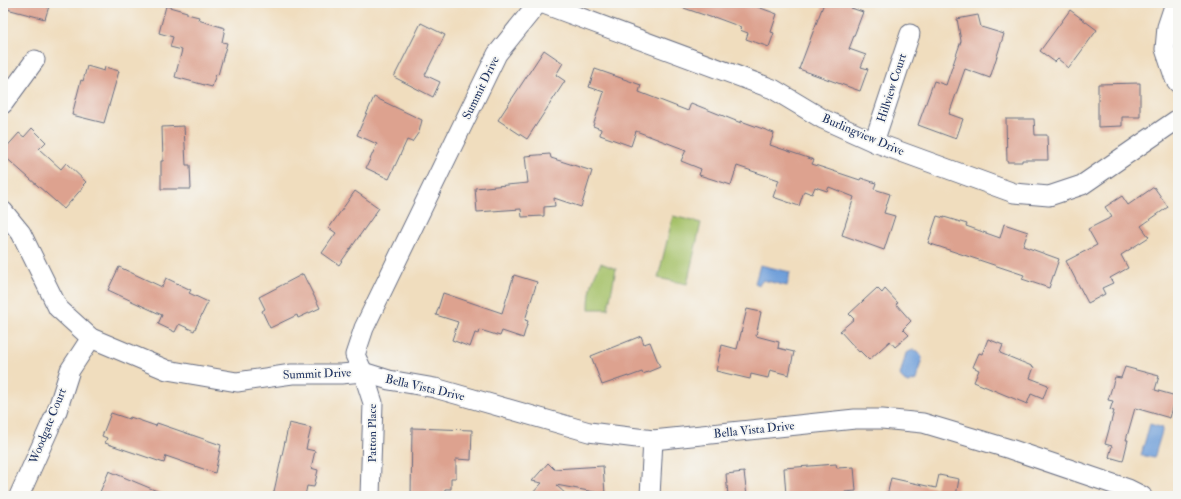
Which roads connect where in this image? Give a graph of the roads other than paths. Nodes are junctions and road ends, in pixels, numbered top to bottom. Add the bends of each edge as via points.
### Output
1 (538, 3) edge
2 (541, 3) edge
3 (1175, 3) edge
4 (910, 34) dead end
5 (35, 60) dead end
6 (1178, 83) edge
7 (3, 104) edge
8 (1178, 119) edge
9 (874, 142) junction
10 (3, 210) edge
11 (91, 338) junction
12 (363, 372) junction
13 (653, 440) junction
14 (19, 496) edge
15 (370, 496) edge
16 (650, 496) edge
17 (1142, 496) edge

1 - 12 street, Summit Drive via 497,54 364,328 355,355
2 - 9 street, Burlingview Drive via 773,89 823,119
3 - 6 street via 1165,50
4 - 9 street, Hillview Court
5 - 7 street
8 - 9 street, Burlingview Drive via 1082,185 1049,196 1014,193
10 - 11 street, Summit Drive via 21,233 58,308
11 - 12 street, Summit Drive via 167,370 236,382 292,374
11 - 14 street, Woodgate Court via 70,370 58,411
12 - 13 street, Bella Vista Drive via 389,380 435,388 589,432
12 - 15 street, Patton Place via 373,403
13 - 16 street
13 - 17 street, Bella Vista Drive via 855,419 923,423 1128,488

